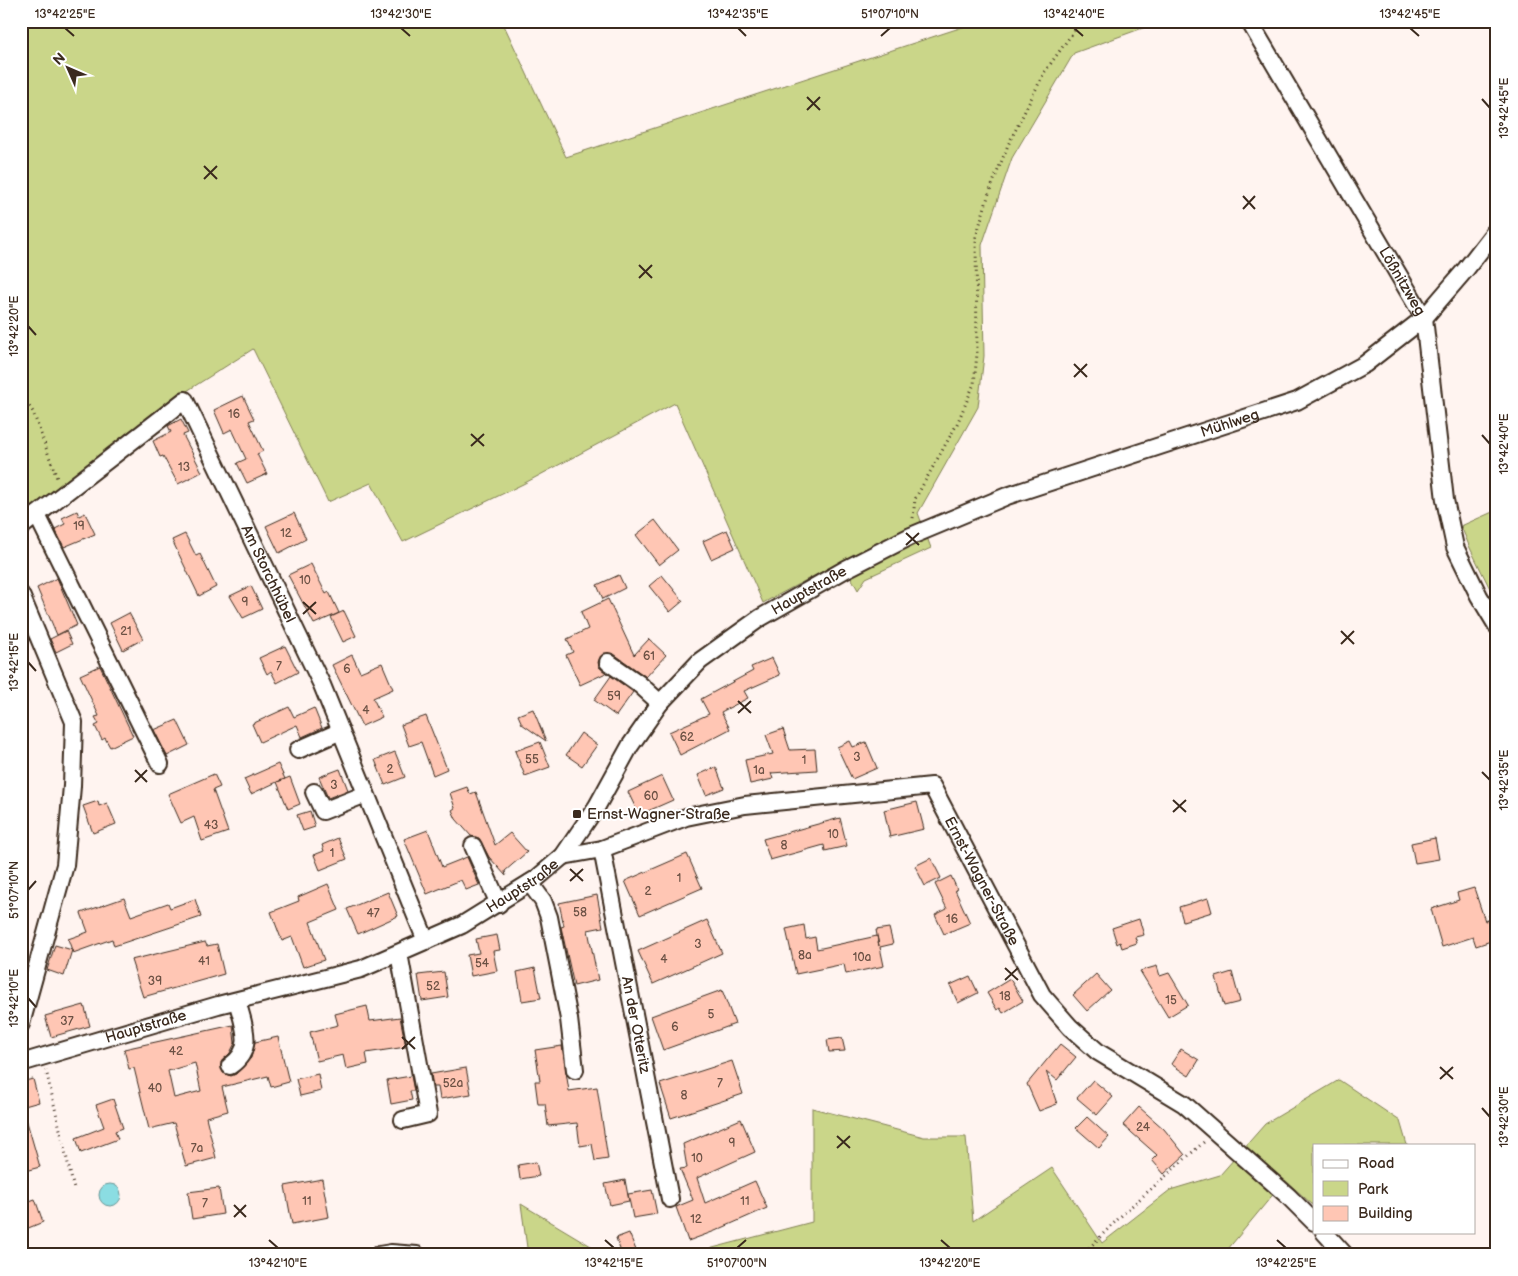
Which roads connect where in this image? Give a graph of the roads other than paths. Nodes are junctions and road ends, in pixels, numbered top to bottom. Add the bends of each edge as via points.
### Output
1 (1249, 21) edge
2 (1497, 229) edge
3 (1424, 318) junction
4 (36, 515) junction
5 (21, 527) edge
6 (911, 536) joint
7 (21, 595) edge
8 (1497, 626) edge
9 (608, 662) dead end
10 (660, 703) junction
11 (341, 731) junction
12 (298, 750) dead end
13 (160, 764) dead end
14 (314, 792) dead end
15 (366, 794) junction
16 (473, 846) dead end
17 (602, 849) junction
18 (563, 856) junction
19 (530, 882) junction
20 (499, 904) junction
21 (426, 941) junction
22 (399, 953) junction
23 (237, 1001) junction
24 (21, 1024) edge
25 (21, 1063) edge
26 (230, 1066) dead end
27 (575, 1070) dead end
28 (403, 1120) dead end
29 (670, 1199) dead end
30 (1313, 1221) edge
31 (1326, 1234) edge
32 (379, 1255) edge
33 (417, 1255) edge
34 (1345, 1255) edge

1 - 3 street, Lößnitzweg
2 - 3 street, Mühlweg
3 - 6 street, Mühlweg via 1365,364 1297,401 1007,496
3 - 8 street, Lößnitzweg via 1445,500 1455,547
4 - 5 street, Am Storchhübel
4 - 11 street, Am Storchhübel via 185,400
4 - 13 street
6 - 10 street, Hauptstraße via 760,618 700,661
7 - 24 street via 74,722 65,865
9 - 10 street via 620,668
10 - 18 street, Hauptstraße
11 - 12 street
11 - 15 street, Am Storchhübel
14 - 15 street via 323,811
15 - 21 street, Am Storchhübel
16 - 20 street
17 - 18 street, Ernst-Wagner-Straße
17 - 29 street, An der Otteritz
17 - 30 street, Ernst-Wagner-Straße via 686,817 745,804 932,786 1042,994 1070,1026 1098,1052 1184,1104
18 - 19 street, Hauptstraße
19 - 20 street, Hauptstraße
19 - 27 street via 549,917 569,1019
20 - 21 street, Hauptstraße
21 - 22 street, Hauptstraße
22 - 23 street, Hauptstraße via 361,969
22 - 28 street via 428,1114
23 - 25 street, Hauptstraße
23 - 26 street via 244,1027 245,1048 243,1056
31 - 34 street
32 - 33 street

